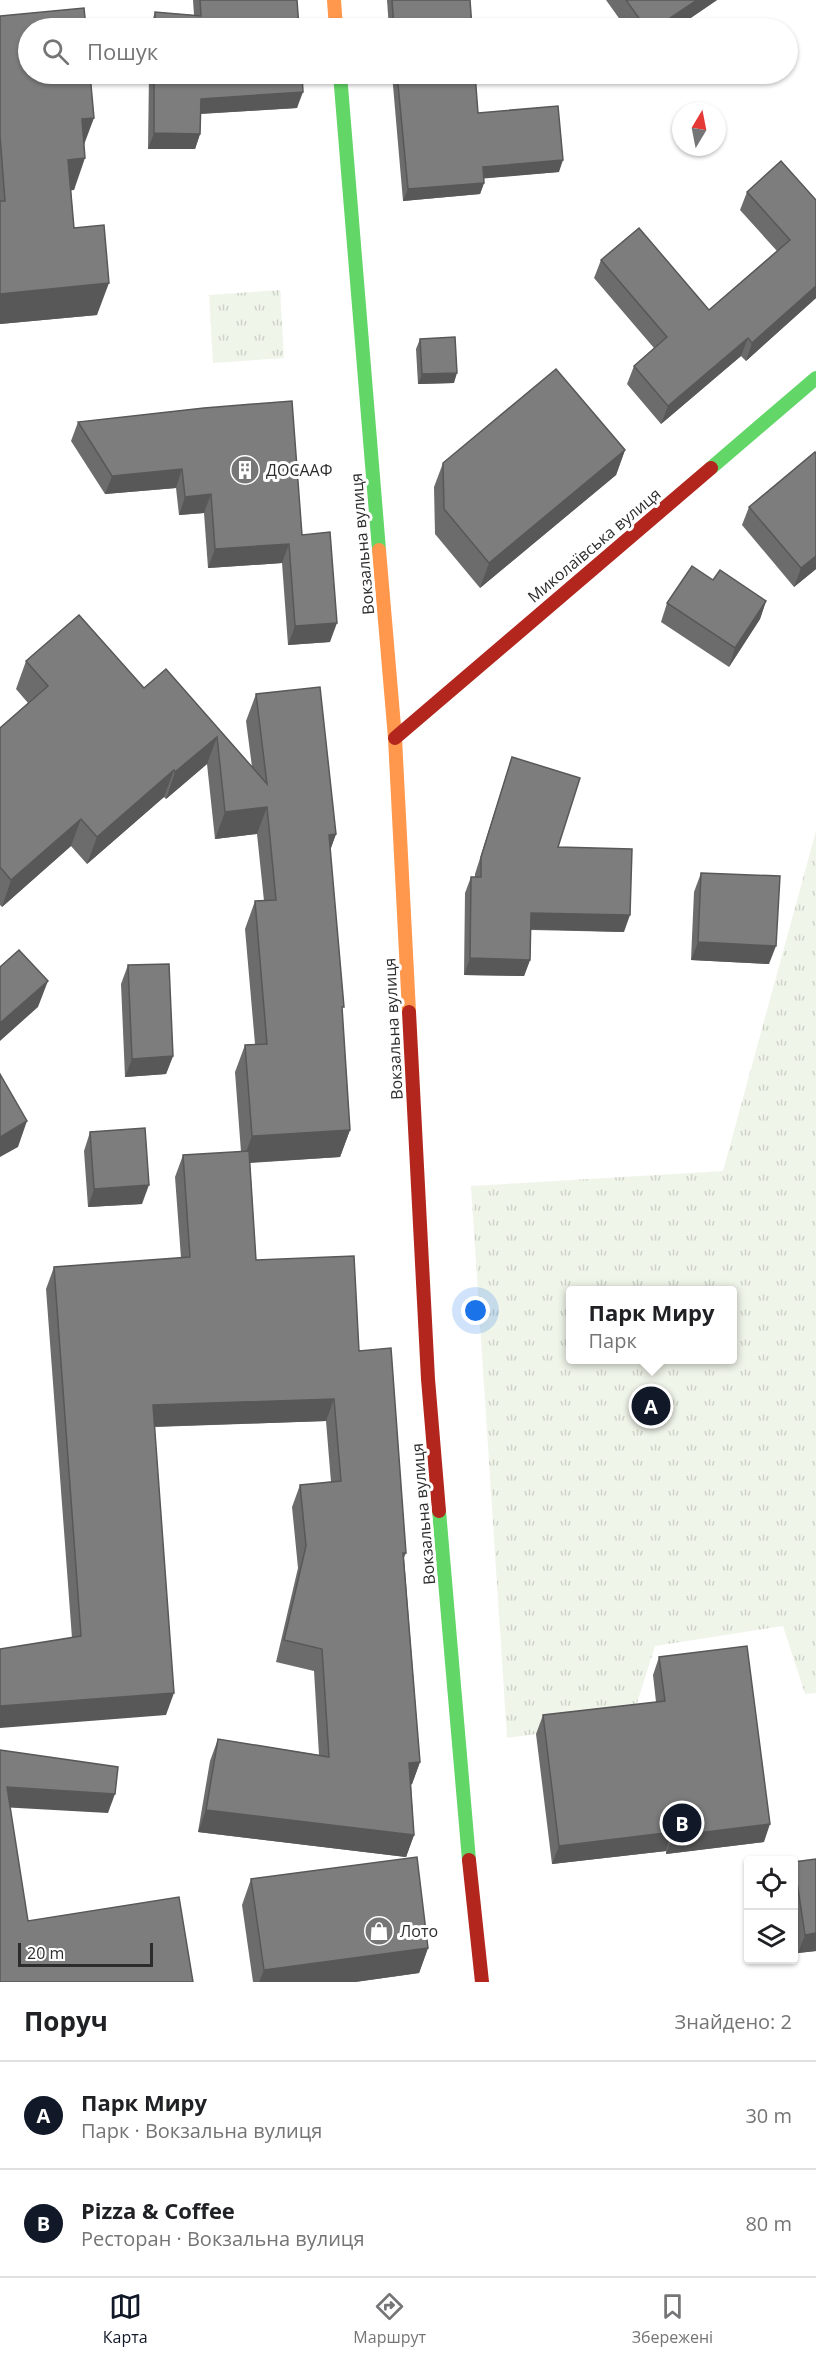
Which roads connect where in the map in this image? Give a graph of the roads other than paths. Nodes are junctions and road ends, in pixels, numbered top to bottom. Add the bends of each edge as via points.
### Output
1 (334, 0) edge
2 (335, 18) edge
3 (341, 84) edge
4 (816, 378) edge
5 (394, 738) junction
6 (482, 1982) edge

1 - 2 street
3 - 5 street, Вокзальна вулиця
4 - 5 street, Миколаївська вулиця
5 - 6 street, Вокзальна вулиця via 428,1379

